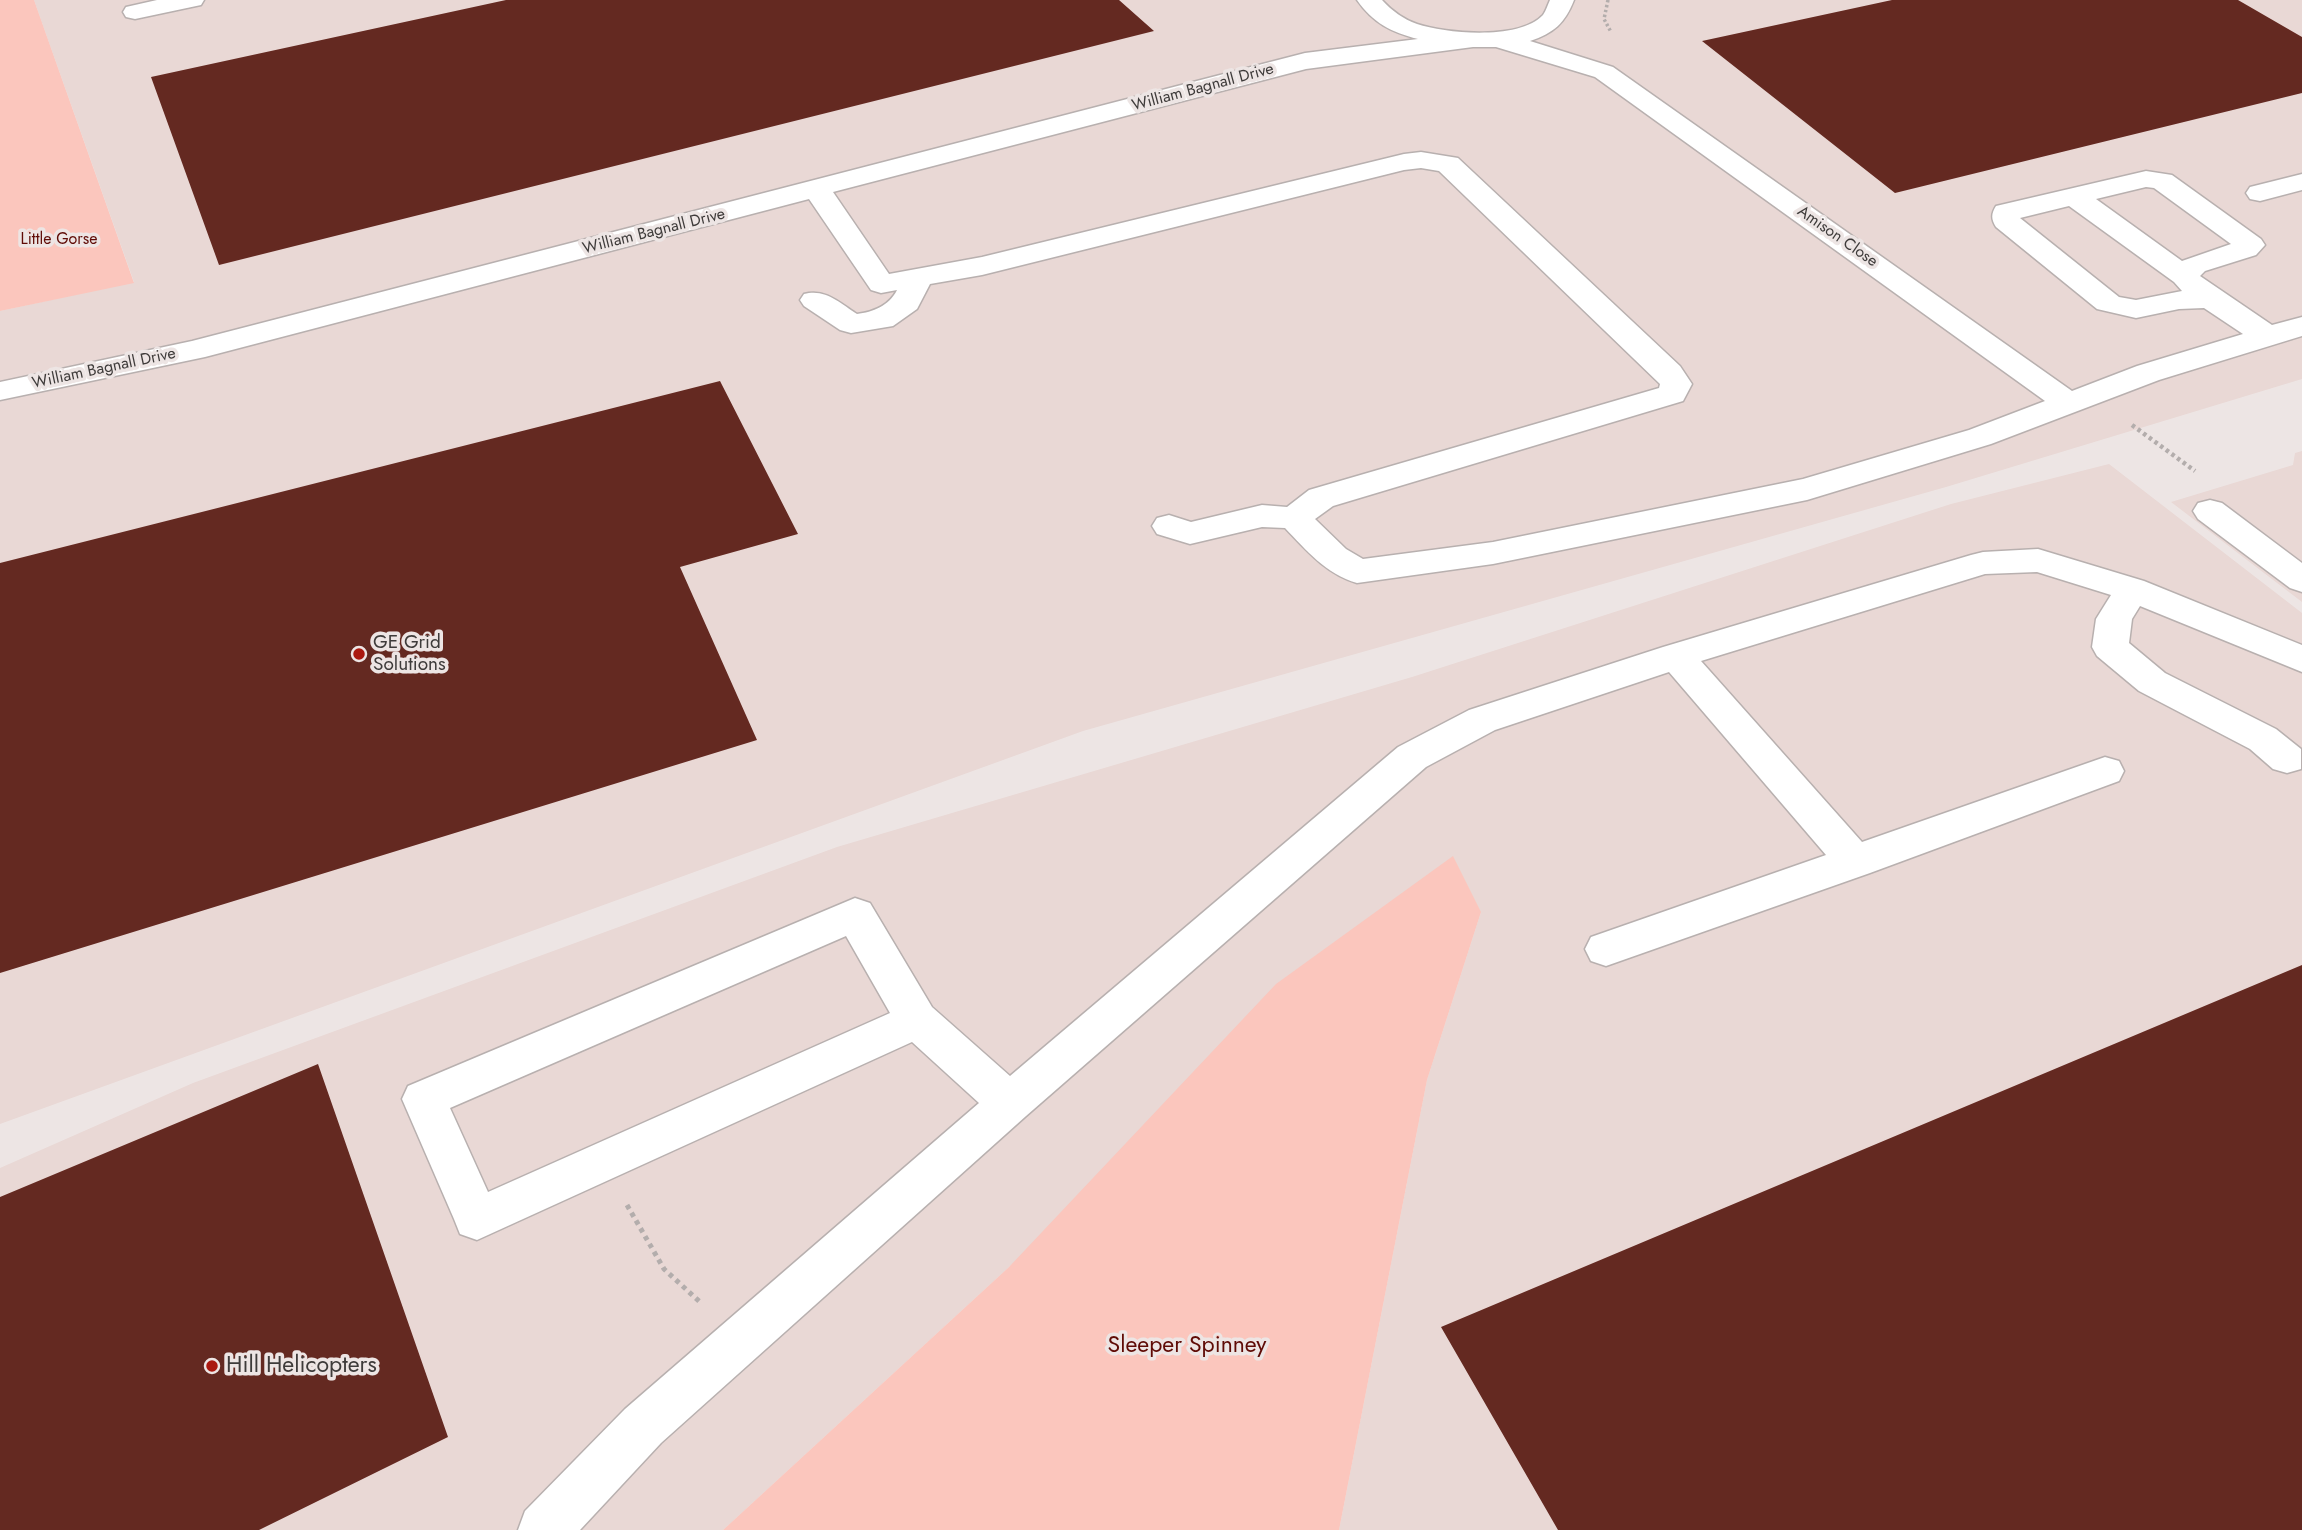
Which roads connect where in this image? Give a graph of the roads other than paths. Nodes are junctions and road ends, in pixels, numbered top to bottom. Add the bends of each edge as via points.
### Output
1 (192, 0) edge
2 (1562, 3) edge
3 (135, 12) dead end
4 (1360, 14) edge
5 (1498, 39) junction
6 (1471, 40) junction
7 (1305, 61) junction
8 (1604, 72) junction
9 (2302, 183) edge
10 (817, 190) junction
11 (2260, 193) dead end
12 (2074, 196) junction
13 (2184, 276) junction
14 (918, 277) junction
15 (2214, 299) junction
16 (815, 300) dead end
17 (2302, 326) edge
18 (2267, 336) junction
19 (0, 391) edge
20 (2069, 403) junction
21 (2210, 511) road end
22 (1294, 518) junction
23 (1169, 526) dead end
24 (2302, 580) edge
25 (2132, 589) junction
26 (1676, 656) junction
27 (2302, 659) edge
28 (2287, 759) dead end
29 (2105, 771) dead end
30 (1856, 862) junction
31 (1606, 948) dead end
32 (917, 1020) junction
33 (1010, 1103) junction
34 (544, 1530) edge

1 - 3 street
2 - 5 street via 1555,18 1534,31
2 - 8 street, Amison Close
4 - 6 street via 1376,11 1407,28
4 - 7 street, William Bagnall Drive
5 - 6 street
5 - 8 street, Amison Close
6 - 7 street, William Bagnall Drive
7 - 10 street, William Bagnall Drive
8 - 20 street, Amison Close
9 - 11 street
10 - 14 street via 881,285
10 - 19 street, William Bagnall Drive via 194,350
12 - 13 street
12 - 13 street via 2154,178 2251,245 2195,265
12 - 15 street via 2006,212 2006,221 2108,303 2136,309
13 - 15 street
14 - 16 street via 906,303 882,320 851,324
14 - 22 street via 1083,242 1404,162 1434,162 1448,164 1676,384 1672,394 1321,498
15 - 18 street
17 - 18 street
18 - 20 street
20 - 22 street via 1980,437 1807,489 1493,553 1357,571 1334,557
21 - 24 street
22 - 23 street via 1262,516 1190,533
25 - 26 street via 2038,560 1983,563
25 - 27 street
25 - 28 street via 2114,619 2110,647 2152,682 2263,739
26 - 30 street
26 - 33 street via 1482,720 1412,757
29 - 30 street
30 - 31 street
32 - 32 street via 477,1219 424,1099 855,914
32 - 33 street
33 - 34 street via 643,1426

